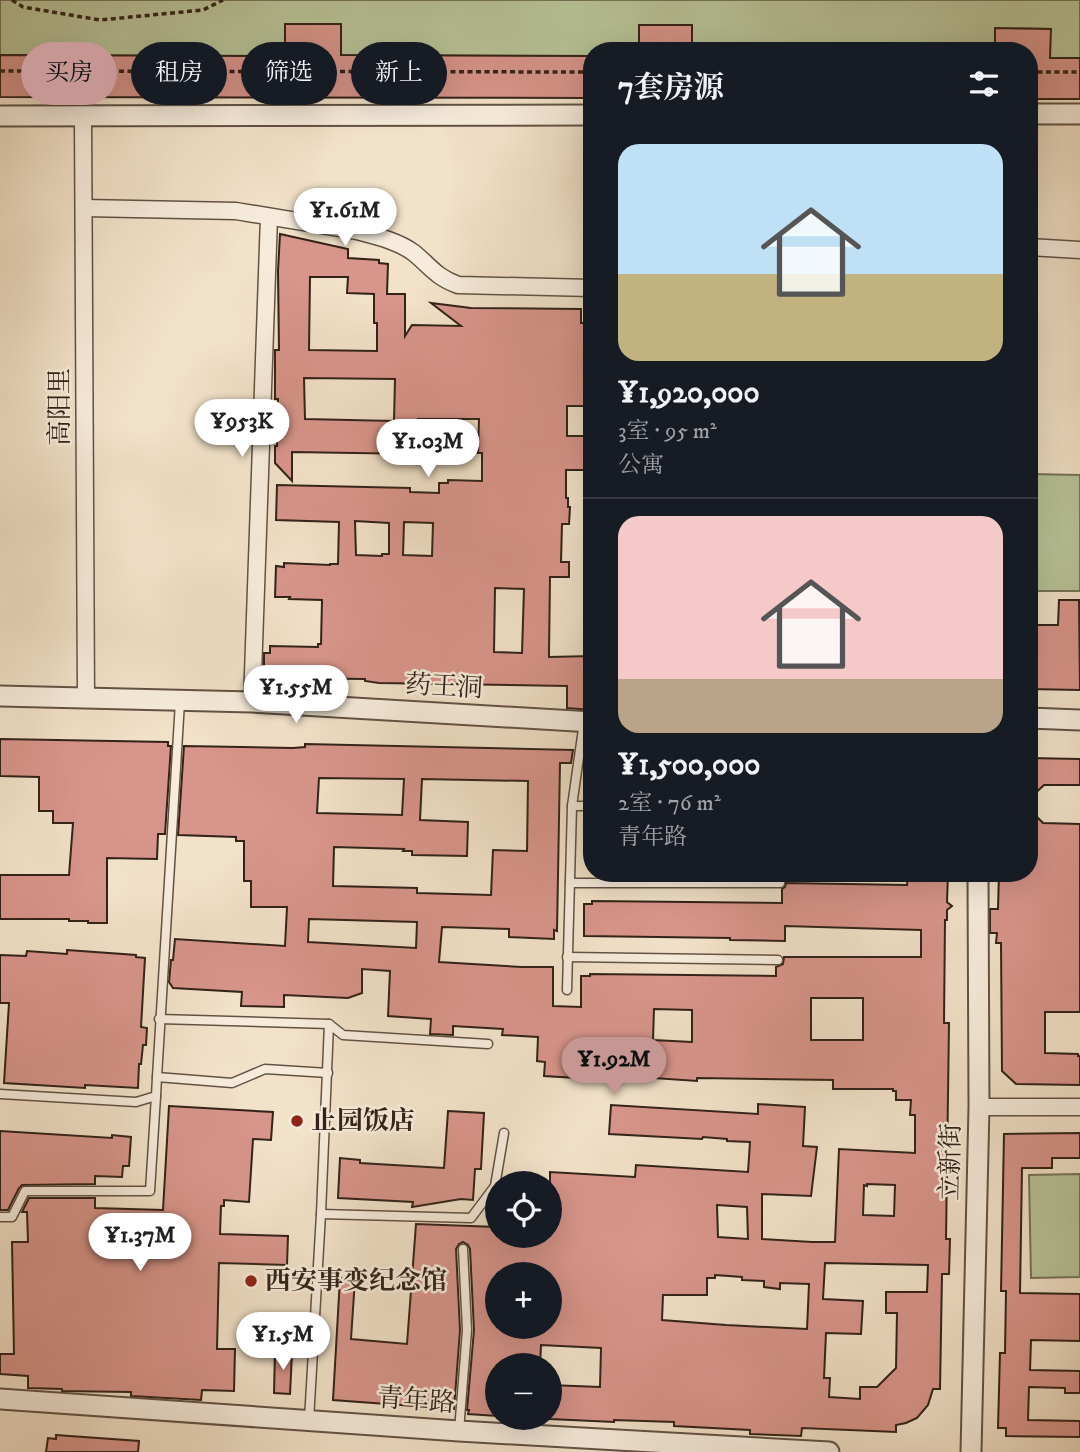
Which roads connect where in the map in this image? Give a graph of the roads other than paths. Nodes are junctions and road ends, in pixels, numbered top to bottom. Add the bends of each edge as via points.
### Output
1 (1038, 114) edge
2 (1080, 114) edge
3 (583, 115) edge
4 (0, 116) edge
5 (83, 116) junction
6 (84, 208) junction
7 (269, 217) junction
8 (1038, 248) edge
9 (1080, 250) edge
10 (583, 288) edge
11 (0, 696) edge
12 (86, 699) junction
13 (180, 701) junction
14 (253, 702) junction
15 (1038, 718) edge
16 (1080, 720) edge
17 (583, 722) edge
18 (583, 748) edge
19 (572, 806) junction
20 (583, 806) edge
21 (978, 882) edge
22 (570, 883) junction
23 (780, 883) dead end
24 (567, 957) junction
25 (778, 960) dead end
26 (567, 990) dead end
27 (159, 1019) junction
28 (329, 1024) junction
29 (488, 1044) dead end
30 (328, 1073) junction
31 (157, 1077) junction
32 (0, 1094) edge
33 (156, 1096) junction
34 (979, 1107) junction
35 (1080, 1107) edge
36 (504, 1133) dead end
37 (321, 1214) junction
38 (0, 1217) edge
39 (463, 1249) dead end
40 (0, 1399) edge
41 (309, 1420) junction
42 (459, 1431) junction
43 (830, 1452) edge
44 (971, 1452) edge

1 - 2 street
3 - 5 street
4 - 5 street
5 - 6 street, 高阳里
6 - 7 street via 211,209
6 - 12 street, 高阳里
7 - 10 street via 357,231 401,245 436,274 458,285
7 - 14 street
8 - 9 street
11 - 12 street, 药王洞
12 - 13 street, 药王洞
13 - 14 street, 药王洞
13 - 27 lane
14 - 17 street, 药王洞
15 - 16 street
18 - 19 lane
19 - 20 lane
19 - 22 lane
21 - 34 street, 立新街
22 - 23 lane
22 - 24 lane
24 - 25 lane
24 - 26 lane
27 - 28 lane
27 - 31 lane
28 - 29 lane via 343,1035
28 - 30 lane
30 - 31 lane via 265,1069 232,1083
30 - 37 lane
31 - 33 lane
32 - 33 lane via 136,1102
33 - 38 lane via 150,1191 25,1191 12,1217
34 - 35 street
34 - 44 street, 立新街
36 - 37 lane via 495,1186 471,1218
37 - 41 lane
39 - 42 lane via 467,1331
40 - 41 street, 青年路
41 - 42 street, 青年路
42 - 43 street, 青年路

